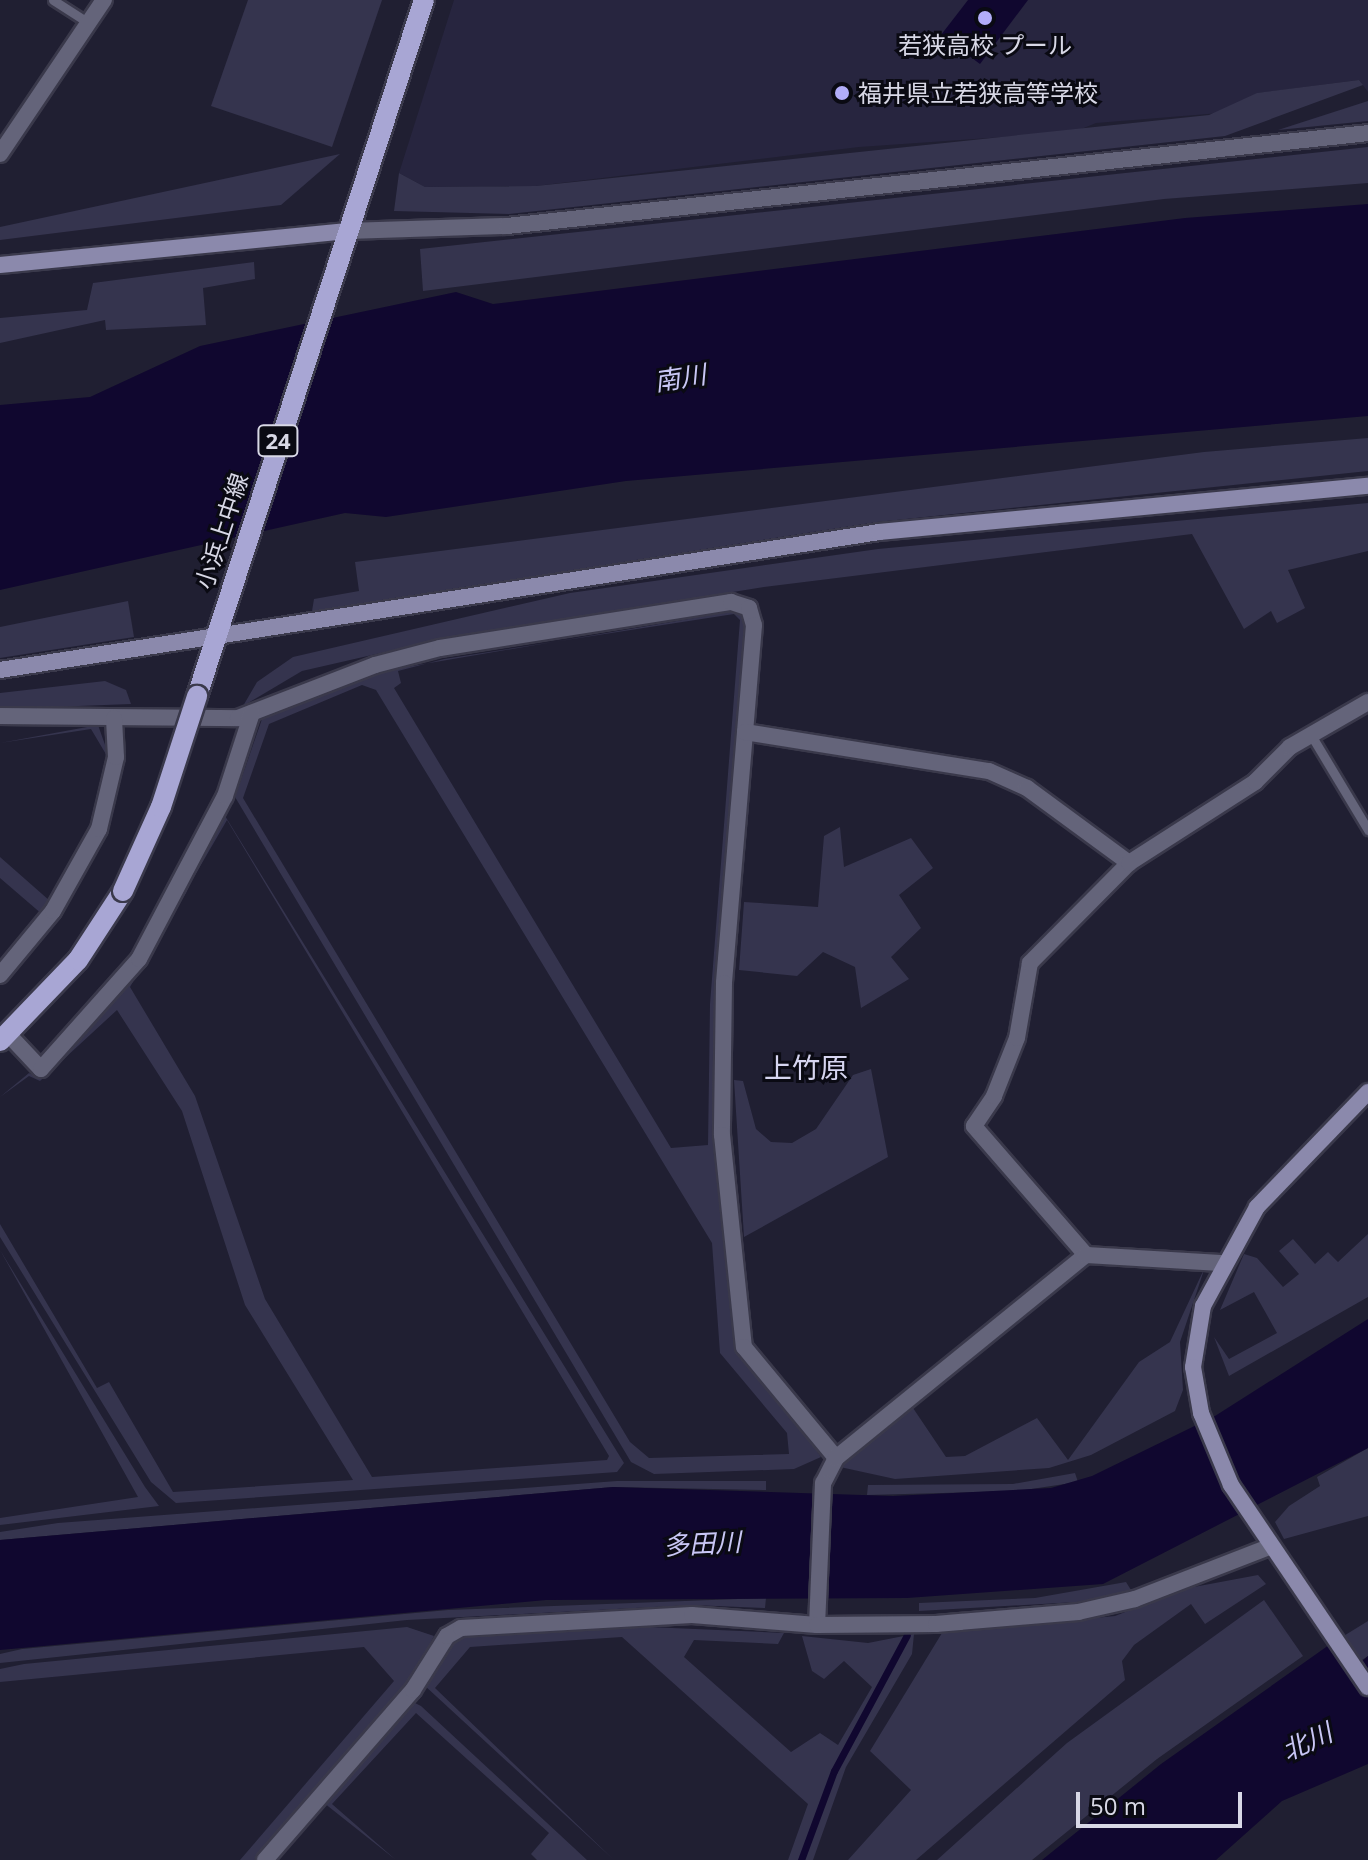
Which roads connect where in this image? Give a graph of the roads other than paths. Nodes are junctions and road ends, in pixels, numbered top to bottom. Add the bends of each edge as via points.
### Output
1 (53, 0) edge
2 (104, 0) edge
3 (424, 0) edge
4 (89, 23) junction
5 (1368, 133) edge
6 (0, 154) edge
7 (347, 231) junction
8 (0, 265) edge
9 (1368, 486) edge
10 (215, 633) junction
11 (0, 670) edge
12 (1368, 702) edge
13 (252, 713) junction
14 (0, 716) edge
15 (114, 718) junction
16 (745, 732) junction
17 (1311, 735) junction
18 (1368, 830) edge
19 (1129, 863) junction
20 (0, 975) edge
21 (2, 1039) edge
22 (1368, 1092) edge
23 (1086, 1255) junction
24 (1221, 1263) junction
25 (836, 1458) junction
26 (1269, 1547) junction
27 (817, 1619) junction
28 (1368, 1687) edge
29 (265, 1860) edge

1 - 4 lane
2 - 4 street
3 - 7 main road, 小浜上中線 / 24
4 - 6 street
5 - 7 street via 507,226
7 - 8 street
7 - 10 main road, 小浜上中線 / 24
9 - 10 street via 879,532
10 - 11 street
10 - 21 main road, 小浜上中線 / 24, bridge via 161,807 123,891 78,960
12 - 17 street
13 - 15 street
13 - 16 street via 440,648 731,602 753,614
13 - 21 street via 225,796 139,959 41,1069
14 - 15 street
15 - 20 street via 116,757 99,829 53,911
16 - 19 street via 989,771 1027,788
16 - 25 street via 721,1067 740,1334 748,1357
17 - 18 lane
17 - 19 street via 1255,782
19 - 23 street via 1030,963 1017,1038 994,1096 974,1126
22 - 24 street via 1257,1207
23 - 24 street
23 - 25 street
24 - 26 street via 1195,1336 1201,1413
25 - 27 street via 823,1483
26 - 27 street via 1111,1607
26 - 28 street
27 - 29 street via 692,1615 461,1628

